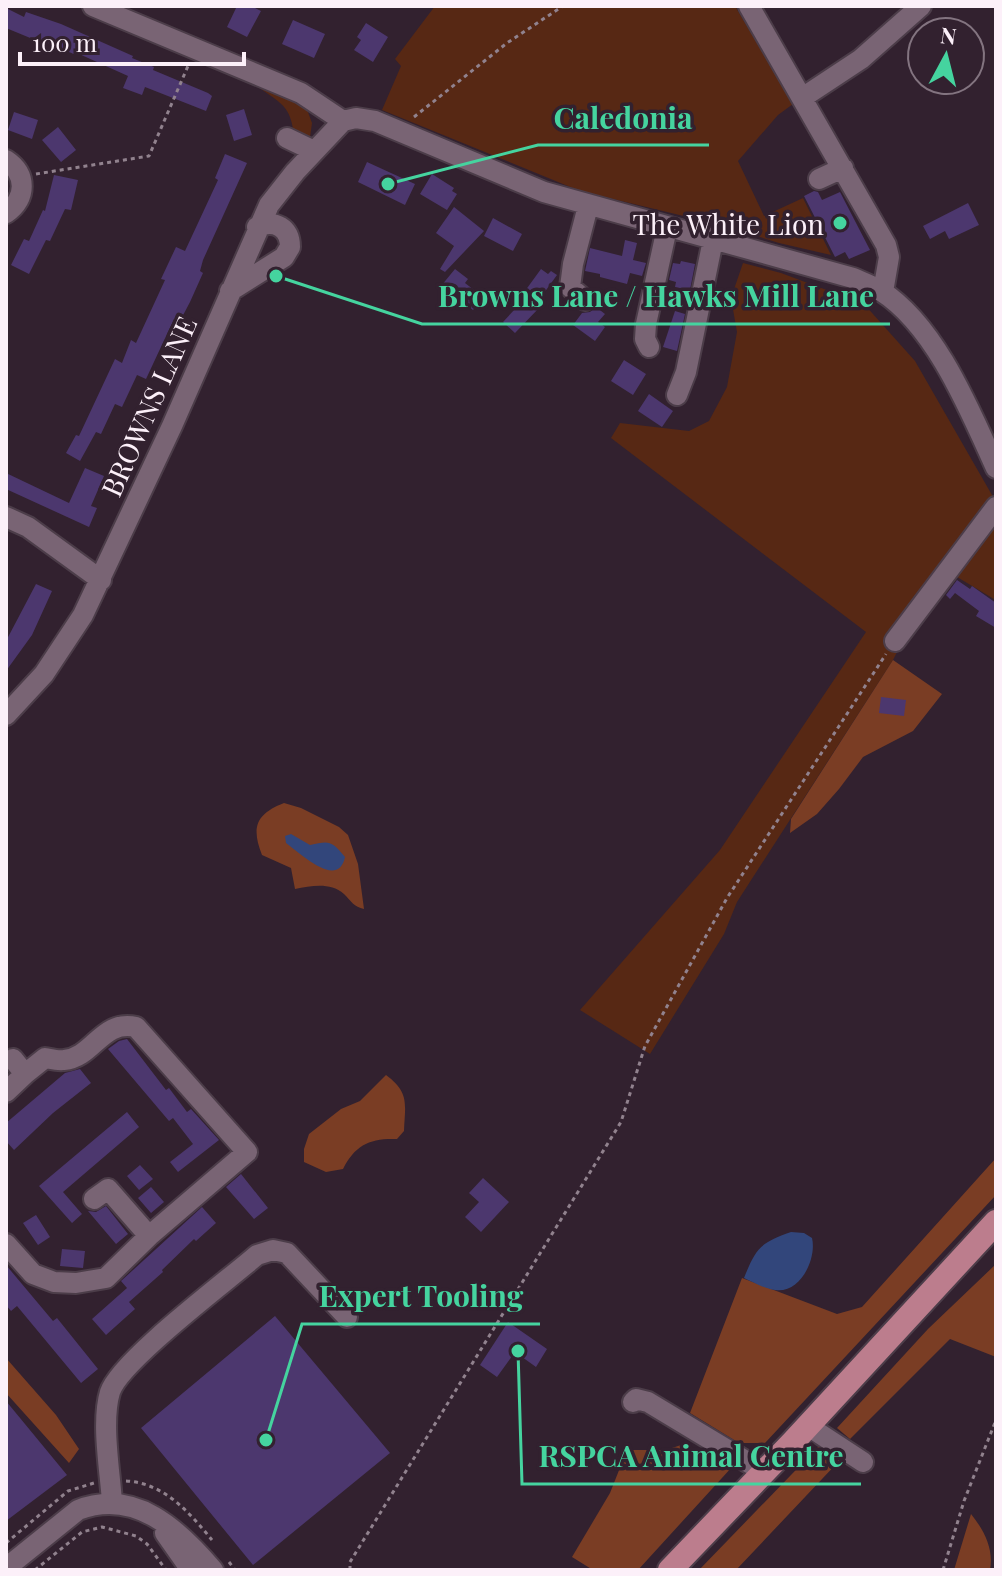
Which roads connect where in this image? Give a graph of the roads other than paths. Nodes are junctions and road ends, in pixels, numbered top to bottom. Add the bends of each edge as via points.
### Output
1 (93, 6) edge
2 (749, 6) edge
3 (921, 6) edge
4 (802, 98) junction
5 (343, 121) junction
6 (287, 138) dead end
7 (314, 151) junction
8 (6, 160) edge
9 (843, 168) junction
10 (819, 179) dead end
11 (588, 206) junction
12 (6, 213) edge
13 (257, 227) junction
14 (667, 228) junction
15 (713, 240) junction
16 (230, 291) junction
17 (883, 292) junction
18 (585, 300) dead end
19 (649, 347) dead end
20 (677, 395) dead end
21 (987, 424) edge
22 (996, 468) edge
23 (996, 507) edge
24 (6, 517) edge
25 (101, 580) junction
26 (895, 641) road end
27 (6, 715) edge
28 (6, 1092) edge
29 (108, 1189) dead end
30 (996, 1222) edge
31 (149, 1236) junction
32 (6, 1244) edge
33 (347, 1317) dead end
34 (633, 1402) dead end
35 (808, 1426) junction
36 (863, 1462) dead end
37 (764, 1472) junction
38 (112, 1502) junction
39 (143, 1510) junction
40 (6, 1568) edge
41 (191, 1570) edge
42 (213, 1570) edge
43 (670, 1570) edge

1 - 5 street via 195,48 251,79 301,93
2 - 4 street
3 - 4 street via 861,59
4 - 9 street
5 - 7 street, BROWNS LANE
5 - 11 street via 365,119
6 - 7 street
7 - 13 street, BROWNS LANE
8 - 12 street via 20,176 21,195
9 - 10 street
9 - 17 street via 886,245
11 - 14 street
11 - 18 street via 570,287
13 - 16 street, BROWNS LANE
13 - 16 street via 282,227 290,247 284,257
14 - 15 street
14 - 19 street via 646,324
15 - 17 street via 853,278
15 - 20 street
16 - 25 street, BROWNS LANE
17 - 21 street via 911,318
21 - 22 street
23 - 26 street
24 - 25 street
25 - 27 street, BROWNS LANE via 70,638
28 - 31 street via 19,1066 45,1058 74,1058 112,1029 136,1027 253,1158
29 - 31 street
30 - 35 main road
31 - 32 street via 106,1278 76,1283 33,1274
33 - 38 street via 287,1253 257,1255 115,1382 107,1415
34 - 37 street via 648,1402
35 - 36 street
35 - 37 main road
37 - 43 main road
38 - 39 street
38 - 40 street via 78,1510
39 - 41 street
39 - 42 street via 171,1526

